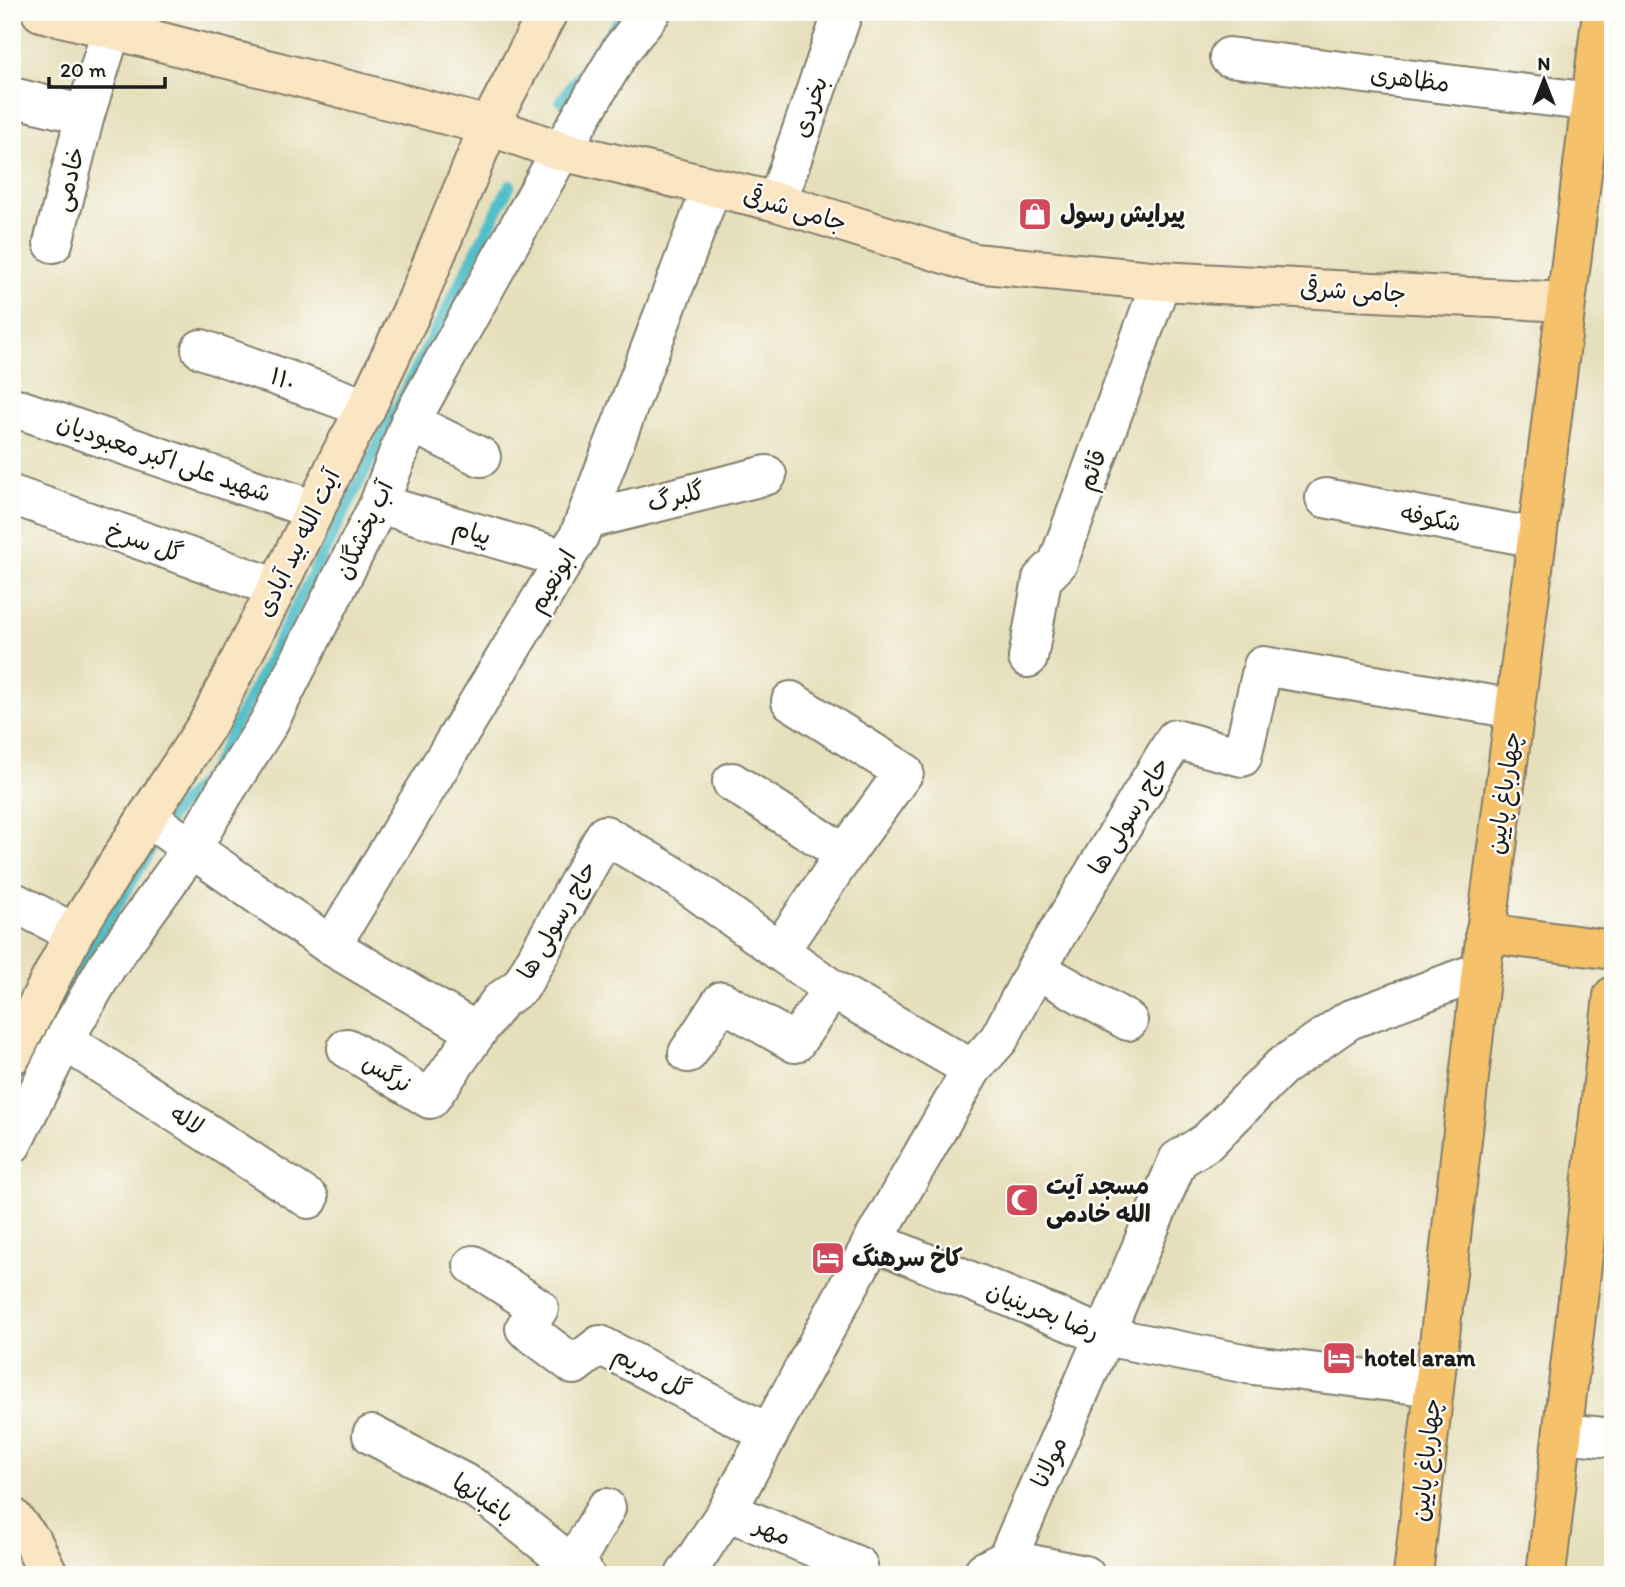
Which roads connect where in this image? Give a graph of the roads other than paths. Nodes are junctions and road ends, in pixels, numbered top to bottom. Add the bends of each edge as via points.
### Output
1 (41, 12) edge
2 (548, 12) edge
3 (651, 12) edge
4 (843, 12) edge
5 (1605, 19) edge
6 (114, 20) edge
7 (1229, 57) dead end
8 (12, 97) edge
9 (1592, 102) junction
10 (85, 115) junction
11 (489, 126) junction
12 (561, 152) junction
13 (712, 187) junction
14 (777, 202) junction
15 (53, 243) dead end
16 (1160, 281) junction
17 (1566, 302) junction
18 (201, 349) dead end
19 (13, 407) edge
20 (366, 408) junction
21 (410, 422) junction
22 (481, 457) dead end
23 (767, 475) dead end
24 (12, 495) edge
25 (1325, 498) dead end
26 (379, 505) junction
27 (315, 510) junction
28 (586, 520) junction
29 (1537, 538) junction
30 (565, 559) junction
31 (277, 589) junction
32 (1028, 658) dead end
33 (792, 701) dead end
34 (1515, 709) junction
35 (732, 782) dead end
36 (147, 817) junction
37 (192, 848) junction
38 (845, 854) junction
39 (14, 902) dead end
40 (74, 933) junction
41 (1485, 933) junction
42 (331, 946) junction
43 (1613, 950) edge
44 (779, 951) junction
45 (1036, 970) junction
46 (1481, 971) junction
47 (832, 989) junction
48 (1613, 996) edge
49 (1128, 1021) dead end
50 (477, 1032) junction
51 (64, 1040) junction
52 (346, 1048) dead end
53 (688, 1054) dead end
54 (12, 1055) edge
55 (972, 1069) junction
56 (12, 1144) edge
57 (309, 1199) dead end
58 (873, 1241) junction
59 (473, 1265) dead end
60 (1104, 1336) junction
61 (1434, 1387) junction
62 (1563, 1433) junction
63 (769, 1434) junction
64 (372, 1435) dead end
65 (1613, 1438) edge
66 (606, 1508) dead end
67 (727, 1511) junction
68 (12, 1517) edge
69 (858, 1566) dead end
70 (994, 1567) edge
71 (579, 1570) edge
72 (50, 1575) edge
73 (685, 1575) edge
74 (1085, 1575) edge
75 (1413, 1575) edge
76 (1546, 1575) edge

1 - 6 street, جامی شرقی
2 - 11 street, آیت الله بید آبادی
3 - 12 street, آب پخشگان via 621,50
4 - 14 street, بخردی
5 - 9 main road, چهارباغ پایین
6 - 10 street, خادمی
6 - 11 street, جامی شرقی
7 - 9 street, مظاهری
8 - 10 street, خادمی
9 - 17 main road, چهارباغ پایین
10 - 15 street, خادمی
11 - 12 street, جامی شرقی
11 - 20 street, آیت الله بید آبادی via 417,300
12 - 13 street, جامی شرقی
12 - 21 street, آب پخشگان
13 - 14 street, جامی شرقی
13 - 28 street, ابونعیم
14 - 16 street, جامی شرقی via 974,263
16 - 17 street, جامی شرقی
16 - 32 street, قائم via 1058,563 1042,579
17 - 29 main road, چهارباغ پایین
18 - 20 street, ۱۱۰
19 - 27 street, شهید علی اکبر معبودیان
20 - 27 street, آیت الله بید آبادی
21 - 22 street
21 - 26 street, آب پخشگان
23 - 28 street, گلبرگ
24 - 31 street, گل سرخ
25 - 29 street, شکوفه
26 - 30 street, پیام
26 - 37 street, آب پخشگان via 268,724
27 - 31 street, آیت الله بید آبادی
28 - 30 street, ابونعیم
29 - 34 main road, چهارباغ پایین
30 - 42 street, ابونعیم
31 - 36 street, آیت الله بید آبادی via 207,724
33 - 38 street via 904,772
34 - 41 main road, چهارباغ پایین
34 - 45 street, حاج رسولی ها via 1263,666 1242,757 1175,738
35 - 38 street
36 - 37 street
36 - 40 street, آیت الله بید آبادی
37 - 42 street
37 - 51 street, آب پخشگان via 107,966
38 - 44 street
39 - 40 street
40 - 54 street, آیت الله بید آبادی
41 - 43 main road
41 - 46 main road, چهارباغ پایین
42 - 50 street
44 - 47 street, حاج رسولی ها
44 - 50 street, حاج رسولی ها via 681,880 605,835 521,986 500,1001
45 - 49 street
45 - 55 street, حاج رسولی ها via 999,1040
46 - 60 street via 1349,1020 1281,1068 1207,1142 1178,1160
46 - 61 main road, چهارباغ پایین
47 - 53 street via 795,1043 722,1001
47 - 55 street, حاج رسولی ها
48 - 62 main road
50 - 52 street, نرگس via 430,1099
51 - 56 street, آب پخشگان
51 - 57 street, لاله
55 - 58 street, حاج رسولی ها
58 - 60 street, رضا بحرینیان
58 - 63 street
59 - 63 street, گل مریم via 539,1308 525,1328 573,1365 600,1345
60 - 61 street, رضا بحرینیان via 1253,1365
60 - 70 street, مولانا
61 - 75 main road, چهارباغ پایین
62 - 65 street
62 - 76 main road
63 - 67 street
64 - 71 street, باغبانها via 478,1490
66 - 71 street
67 - 69 street, مهر
67 - 73 street
68 - 72 street
70 - 74 street

